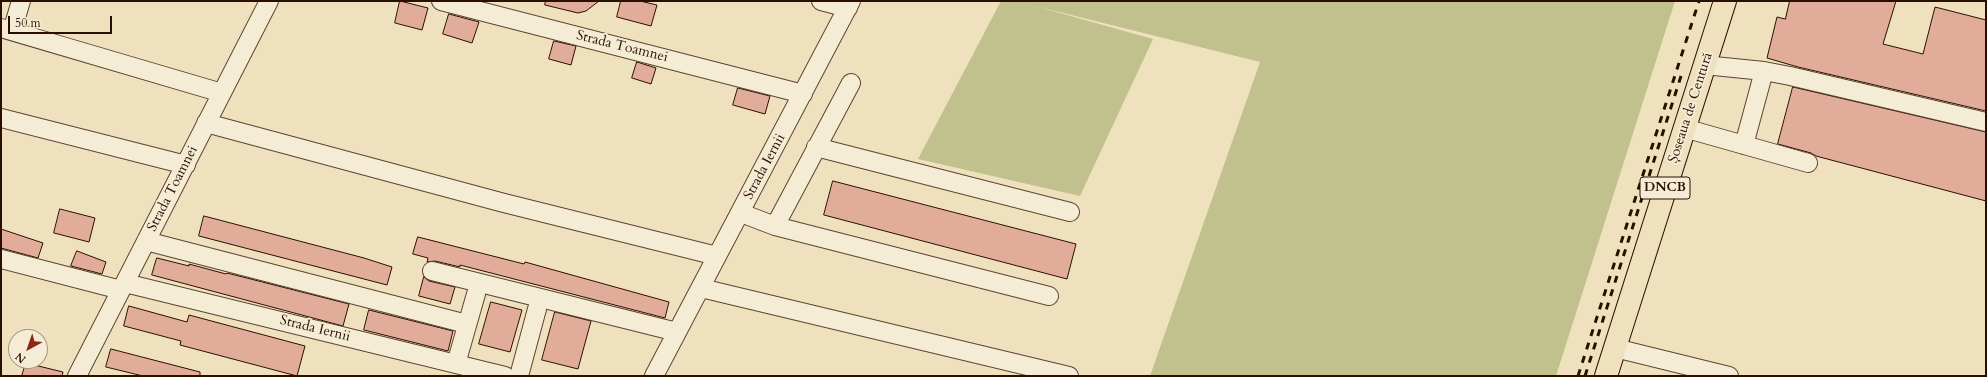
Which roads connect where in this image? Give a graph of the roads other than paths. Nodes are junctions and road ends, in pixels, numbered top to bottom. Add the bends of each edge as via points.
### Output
1 (21, 1) edge
2 (269, 1) edge
3 (441, 1) edge
4 (821, 1) edge
5 (1725, 1) edge
6 (850, 4) edge
7 (6, 29) edge
8 (1704, 65) junction
9 (1764, 71) junction
10 (851, 83) dead end
11 (222, 93) junction
12 (803, 94) junction
13 (1, 118) edge
14 (1986, 122) edge
15 (206, 123) junction
16 (1684, 128) junction
17 (1744, 145) junction
18 (816, 147) junction
19 (1808, 163) dead end
20 (186, 165) junction
21 (1070, 212) dead end
22 (741, 213) junction
23 (775, 226) junction
24 (146, 241) junction
25 (717, 256) junction
26 (1, 258) edge
27 (432, 271) dead end
28 (123, 287) junction
29 (701, 288) junction
30 (476, 294) dead end
31 (1049, 296) dead end
32 (537, 309) dead end
33 (459, 322) dead end
34 (677, 332) junction
35 (1615, 348) junction
36 (456, 364) junction
37 (77, 376) edge
38 (503, 376) edge
39 (520, 376) edge
40 (654, 376) edge
41 (1069, 376) edge
42 (1606, 376) edge
43 (1729, 376) edge

1 - 7 street
2 - 11 street, Strada Toamnei
3 - 12 street, Strada Toamnei
4 - 6 street
5 - 8 main road, Șoseaua de Centură / DNCB
6 - 12 street, Strada Iernii
7 - 11 street
8 - 9 street
8 - 16 main road, Șoseaua de Centură / DNCB
9 - 14 street
9 - 17 street
10 - 18 street
11 - 15 street, Strada Toamnei
12 - 22 street, Strada Iernii
13 - 20 street
15 - 20 street, Strada Toamnei
15 - 25 street via 504,203
16 - 17 street
16 - 35 main road, Șoseaua de Centură / DNCB
17 - 19 street
18 - 21 street
18 - 23 street
20 - 24 street, Strada Toamnei
22 - 23 street
22 - 25 street, Strada Iernii
23 - 31 street
24 - 28 street, Strada Toamnei
24 - 33 street
25 - 29 street, Strada Iernii
26 - 28 street, Strada Iernii
27 - 34 street
28 - 36 street, Strada Iernii
28 - 37 street, Strada Toamnei
29 - 34 street, Strada Iernii
29 - 41 street
30 - 36 street
32 - 39 street
34 - 40 street, Strada Iernii
35 - 42 main road, Șoseaua de Centură / DNCB
35 - 43 street
36 - 38 street, Strada Iernii

